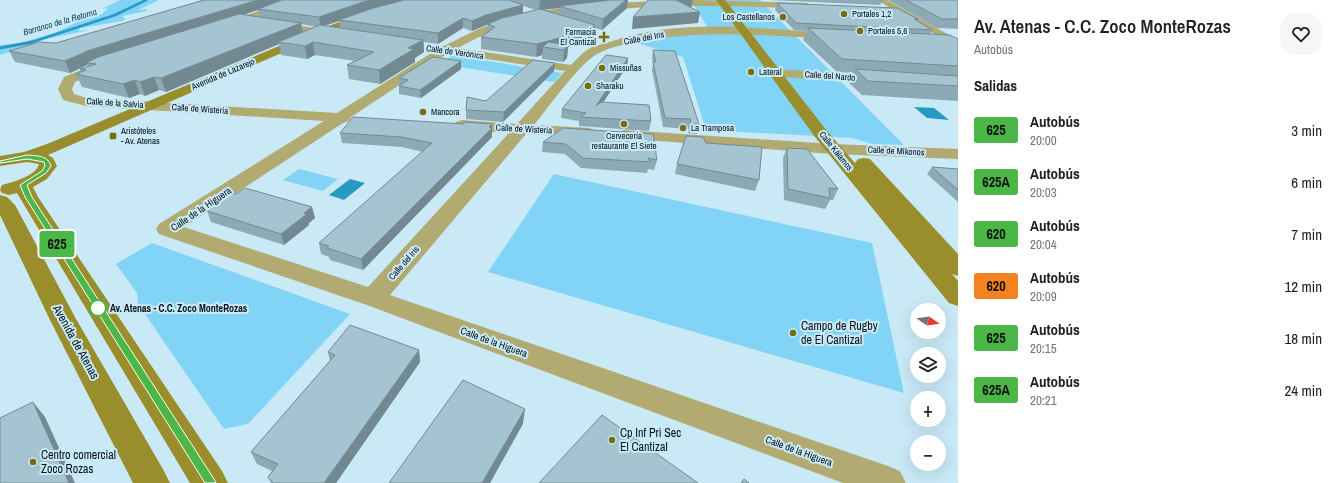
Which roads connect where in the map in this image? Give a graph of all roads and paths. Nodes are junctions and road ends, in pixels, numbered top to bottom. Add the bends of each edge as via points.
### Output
1 (303, 0) edge
2 (423, 0) edge
3 (436, 0) edge
4 (881, 0) edge
5 (726, 1) edge
6 (820, 6) edge
7 (876, 9) edge
8 (898, 10) junction
9 (529, 12) junction
10 (240, 20) junction
11 (566, 23) edge
12 (216, 28) edge
13 (750, 31) junction
14 (326, 33) junction
15 (347, 36) edge
16 (609, 36) edge
17 (852, 37) edge
18 (623, 41) junction
19 (922, 41) edge
20 (954, 42) edge
21 (435, 49) junction
22 (114, 62) edge
23 (574, 69) junction
24 (782, 73) junction
25 (897, 81) edge
26 (150, 106) junction
27 (166, 107) junction
28 (340, 117) junction
29 (363, 119) edge
30 (448, 124) edge
31 (522, 129) junction
32 (833, 149) junction
33 (851, 149) junction
34 (958, 154) edge
35 (27, 157) junction
36 (0, 161) edge
37 (47, 162) junction
38 (12, 188) edge
39 (0, 201) edge
40 (958, 268) edge
41 (373, 298) junction
42 (958, 298) edge
43 (152, 483) edge
44 (210, 483) edge
45 (888, 483) edge

1 - 10 street
2 - 14 main road, Avenida de Lazarejo via 368,15
3 - 14 main road, Avenida de Lazarejo
4 - 8 street
5 - 6 street, Calle de la Higuera
5 - 9 street, Calle de la Higuera via 644,2
5 - 13 main road, Calle Kálamos
7 - 8 street
8 - 20 street
9 - 11 street
9 - 21 street, Calle de la Higuera
10 - 12 street
10 - 14 street
13 - 17 street, Calle del Iris
13 - 18 street, Calle del Iris via 672,32
13 - 24 main road, Calle Kálamos
14 - 15 street
14 - 26 main road, Avenida de Lazarejo
14 - 27 main road, Avenida de Lazarejo
16 - 18 street
18 - 23 street, Calle del Iris via 592,52
19 - 20 street
21 - 23 street, Calle de Verónica
21 - 28 street, Calle de la Higuera
22 - 26 street, Calle de la Salvia via 69,80 65,89 68,97 86,102
23 - 31 street, Calle del Iris
24 - 25 street, Calle del Nardo
24 - 32 main road, Calle Kálamos
24 - 33 main road, Calle Kálamos
26 - 27 street, Calle de la Salvia
26 - 35 main road, Avenida de Lazarejo
27 - 28 street, Calle de Wisteria
27 - 37 main road, Avenida de Lazarejo
28 - 29 street, Calle de Wisteria
28 - 41 street, Calle de la Higuera via 167,230
30 - 31 street, Calle de Wisteria
31 - 32 street, Calle de Wisteria
31 - 41 street, Calle del Iris
32 - 33 street, Calle de Mikonos
32 - 42 main road, Calle Kálamos
33 - 34 street, Calle de Mikonos
33 - 40 main road, Calle Kálamos
35 - 36 main road
35 - 37 main road
37 - 38 main road via 48,166 44,172
38 - 44 main road via 28,197
39 - 43 main road, Avenida de Atenas via 5,205 63,320
41 - 45 street, Calle de la Higuera

